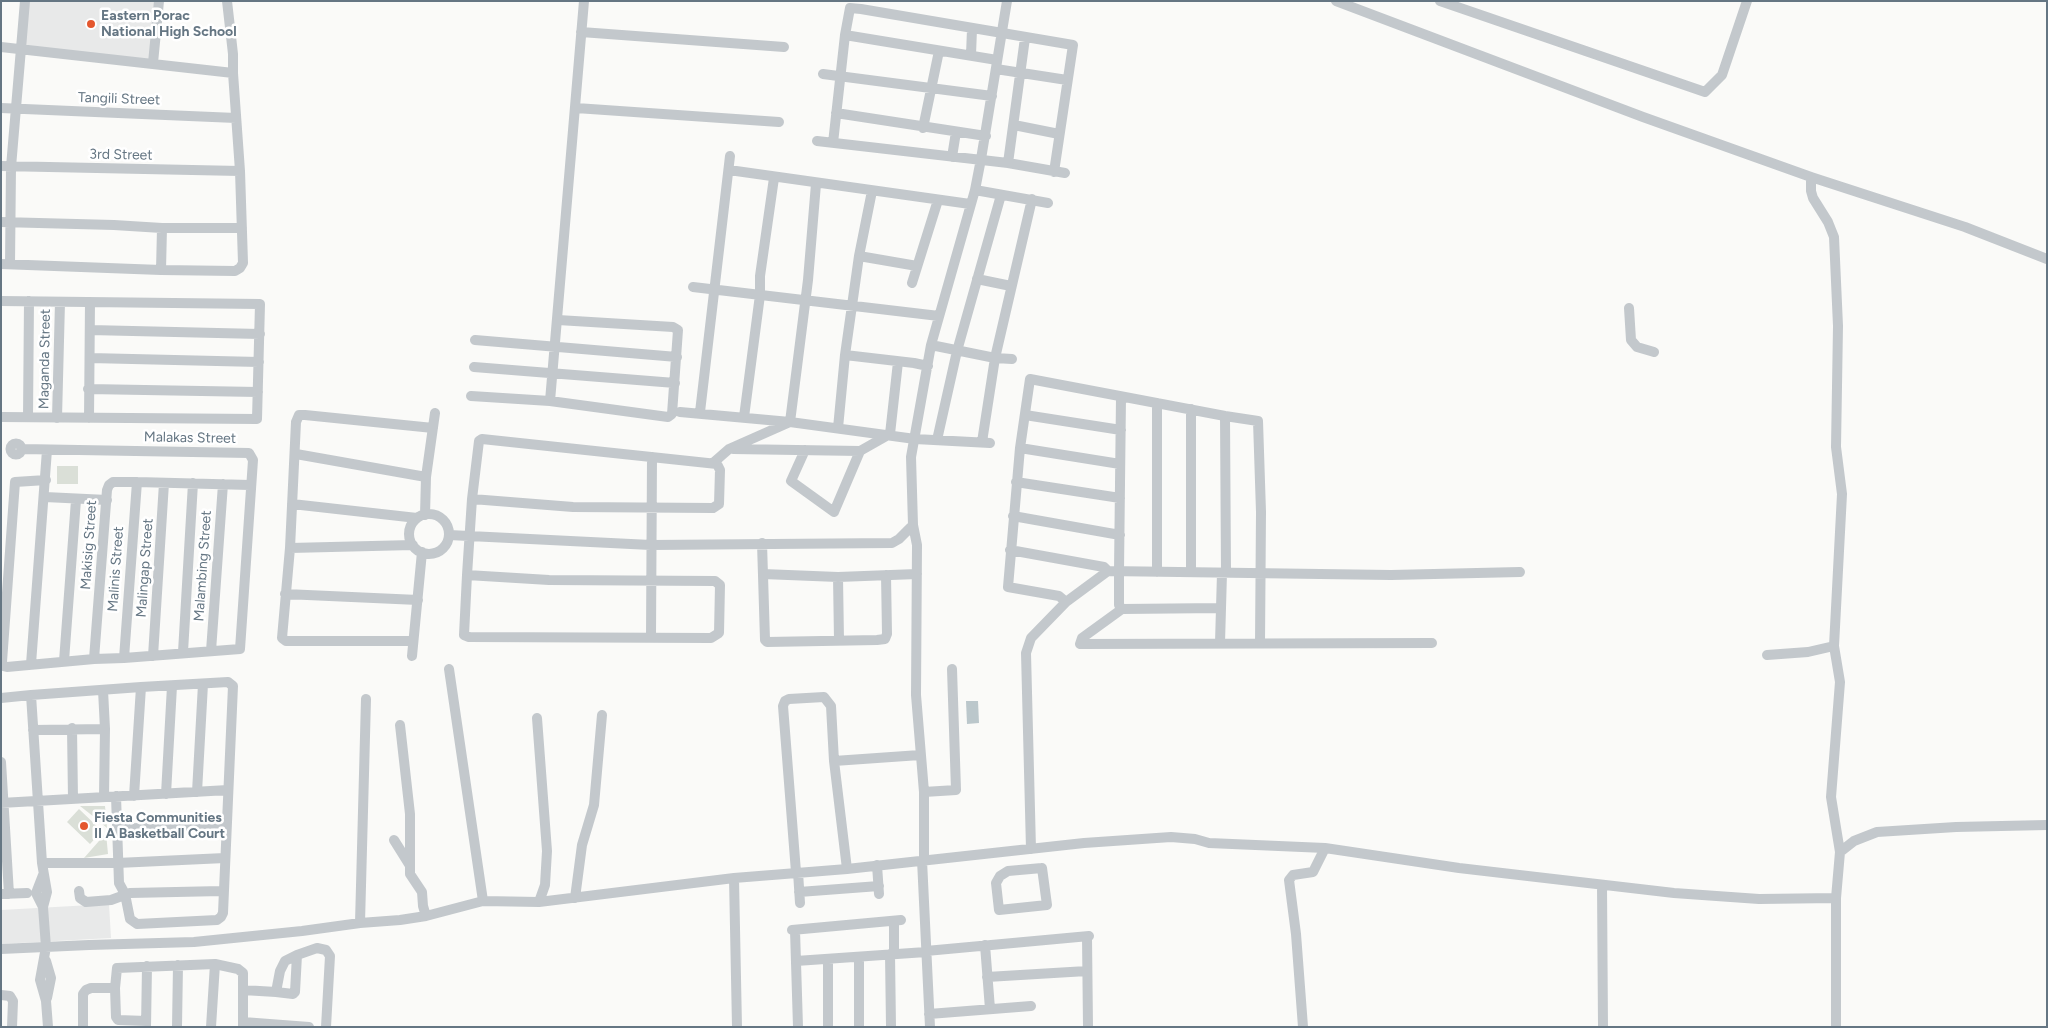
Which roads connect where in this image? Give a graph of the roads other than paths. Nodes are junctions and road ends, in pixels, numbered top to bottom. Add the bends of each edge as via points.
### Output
1 (25, 1) edge
2 (159, 1) edge
3 (227, 1) edge
4 (584, 1) edge
5 (1007, 1) edge
6 (1336, 1) edge
7 (1440, 1) edge
8 (1747, 1) edge
9 (972, 29) junction
10 (581, 32) junction
11 (1002, 34) junction
12 (845, 35) junction
13 (1025, 38) junction
14 (1, 47) edge
15 (784, 47) dead end
16 (21, 49) junction
17 (939, 50) junction
18 (970, 55) junction
19 (153, 63) junction
20 (996, 65) junction
21 (232, 73) junction
22 (1019, 73) junction
23 (823, 74) dead end
24 (840, 75) junction
25 (1067, 80) junction
26 (932, 88) junction
27 (992, 96) junction
28 (1, 108) edge
29 (576, 108) junction
30 (15, 109) junction
31 (836, 113) junction
32 (236, 118) junction
33 (779, 122) dead end
34 (1014, 126) junction
35 (924, 128) junction
36 (956, 132) junction
37 (1059, 134) junction
38 (986, 136) junction
39 (817, 141) dead end
40 (833, 143) junction
41 (730, 156) dead end
42 (952, 157) junction
43 (981, 160) junction
44 (1008, 163) junction
45 (6, 167) edge
46 (728, 170) junction
47 (240, 171) junction
48 (1054, 172) junction
49 (1065, 173) dead end
50 (1811, 177) junction
51 (774, 178) junction
52 (816, 184) junction
53 (975, 190) junction
54 (872, 191) junction
55 (1001, 194) junction
56 (938, 200) junction
57 (1032, 200) junction
58 (1048, 203) dead end
59 (970, 204) junction
60 (6, 222) edge
61 (162, 228) junction
62 (242, 228) junction
63 (859, 256) junction
64 (2047, 259) edge
65 (6, 264) edge
66 (917, 266) junction
67 (161, 270) junction
68 (977, 279) junction
69 (912, 283) dead end
70 (1011, 286) junction
71 (693, 287) dead end
72 (715, 290) junction
73 (760, 295) junction
74 (805, 300) junction
75 (1, 301) edge
76 (29, 301) junction
77 (60, 302) junction
78 (90, 302) junction
79 (852, 306) junction
80 (1629, 308) dead end
81 (939, 316) junction
82 (558, 320) junction
83 (90, 330) junction
84 (260, 334) junction
85 (475, 340) dead end
86 (931, 345) junction
87 (556, 347) junction
88 (958, 351) junction
89 (1654, 352) dead end
90 (845, 355) junction
91 (677, 357) junction
92 (90, 358) junction
93 (995, 358) junction
94 (1012, 360) dead end
95 (259, 362) junction
96 (898, 362) junction
97 (928, 366) junction
98 (474, 367) dead end
99 (552, 374) junction
100 (675, 383) junction
101 (88, 388) junction
102 (258, 392) junction
103 (472, 396) dead end
104 (1121, 397) junction
105 (550, 401) junction
106 (1157, 403) junction
107 (1191, 409) junction
108 (680, 412) dead end
109 (700, 412) junction
110 (435, 413) dead end
111 (1025, 415) junction
112 (1225, 416) junction
113 (1, 417) edge
114 (28, 417) junction
115 (744, 417) junction
116 (58, 418) junction
117 (89, 418) junction
118 (790, 422) junction
119 (433, 428) junction
120 (838, 428) junction
121 (1121, 430) junction
122 (890, 434) junction
123 (914, 438) junction
124 (937, 440) junction
125 (1020, 448) junction
126 (6, 449) edge
127 (47, 450) junction
128 (729, 450) junction
129 (805, 450) junction
130 (860, 451) junction
131 (296, 454) junction
132 (652, 457) junction
133 (713, 463) junction
134 (1120, 464) junction
135 (426, 477) junction
136 (46, 480) junction
137 (137, 482) junction
138 (1016, 482) junction
139 (164, 483) junction
140 (193, 483) junction
141 (223, 484) junction
142 (250, 485) junction
143 (45, 497) junction
144 (1120, 498) junction
145 (472, 499) junction
146 (76, 500) junction
147 (107, 500) junction
148 (292, 504) junction
149 (651, 508) junction
150 (1013, 516) junction
151 (421, 517) junction
152 (913, 525) junction
153 (449, 534) junction
154 (1120, 535) junction
155 (470, 536) junction
156 (762, 543) junction
157 (413, 545) junction
158 (651, 545) junction
159 (290, 548) junction
160 (1010, 550) junction
161 (422, 552) junction
162 (1108, 571) junction
163 (1119, 571) junction
164 (1157, 572) junction
165 (1191, 572) junction
166 (1520, 572) dead end
167 (1224, 573) junction
168 (467, 574) junction
169 (763, 574) junction
170 (917, 574) junction
171 (1259, 574) junction
172 (886, 575) junction
173 (838, 577) junction
174 (651, 580) junction
175 (285, 594) junction
176 (418, 600) junction
177 (1066, 602) junction
178 (1221, 608) junction
179 (1122, 609) junction
180 (651, 637) junction
181 (839, 640) junction
182 (413, 641) junction
183 (1220, 643) junction
184 (1260, 643) junction
185 (1432, 643) dead end
186 (1834, 646) junction
187 (211, 651) junction
188 (182, 652) junction
189 (1767, 655) dead end
190 (154, 656) junction
191 (412, 656) dead end
192 (94, 658) junction
193 (124, 658) junction
194 (64, 661) junction
195 (31, 664) junction
196 (449, 669) dead end
197 (952, 669) dead end
198 (203, 684) junction
199 (172, 686) junction
200 (141, 687) junction
201 (103, 690) junction
202 (31, 696) junction
203 (1, 698) edge
204 (366, 699) dead end
205 (602, 715) dead end
206 (537, 718) dead end
207 (400, 725) dead end
208 (72, 728) junction
209 (105, 729) junction
210 (33, 730) junction
211 (920, 756) junction
212 (834, 761) junction
213 (1, 762) edge
214 (228, 790) junction
215 (197, 792) junction
216 (924, 792) junction
217 (166, 794) junction
218 (116, 796) junction
219 (134, 796) junction
220 (104, 797) junction
221 (73, 799) junction
222 (38, 801) junction
223 (3, 803) edge
224 (226, 824) junction
225 (2047, 825) edge
226 (117, 829) junction
227 (394, 840) dead end
228 (1325, 848) junction
229 (1031, 849) junction
230 (1840, 852) junction
231 (225, 858) junction
232 (923, 860) junction
233 (42, 863) junction
234 (117, 863) junction
235 (409, 864) junction
236 (877, 865) junction
237 (847, 869) junction
238 (797, 872) junction
239 (734, 878) junction
240 (1602, 885) junction
241 (222, 891) junction
242 (79, 892) dead end
243 (27, 893) dead end
244 (5, 894) edge
245 (125, 894) junction
246 (575, 898) junction
247 (1836, 898) junction
248 (483, 900) junction
249 (539, 902) junction
250 (999, 910) joint
251 (426, 916) junction
252 (360, 923) junction
253 (985, 945) junction
254 (46, 947) junction
255 (1, 949) edge
256 (926, 951) junction
257 (892, 954) junction
258 (297, 955) junction
259 (859, 957) junction
260 (828, 959) junction
261 (796, 961) junction
262 (214, 964) junction
263 (178, 965) junction
264 (146, 966) junction
265 (1087, 971) junction
266 (988, 977) junction
267 (115, 988) junction
268 (244, 990) junction
269 (276, 992) junction
270 (1, 995) edge
271 (1031, 1006) dead end
272 (990, 1009) junction
273 (929, 1014) junction
274 (146, 1024) edge
275 (243, 1025) edge
276 (12, 1027) edge
277 (48, 1027) edge
278 (83, 1027) edge
279 (177, 1027) edge
280 (211, 1027) edge
281 (308, 1027) edge
282 (326, 1027) edge
283 (737, 1027) edge
284 (798, 1027) edge
285 (828, 1027) edge
286 (859, 1027) edge
287 (891, 1027) edge
288 (930, 1027) edge
289 (1088, 1027) edge
290 (1303, 1027) edge
291 (1603, 1027) edge
292 (1836, 1027) edge

1 - 16 street
2 - 19 street
3 - 21 street
4 - 10 street
5 - 11 street
6 - 50 street
7 - 8 street via 1705,92 1722,75
9 - 11 street
9 - 12 street via 850,8
9 - 18 street
10 - 15 street
10 - 29 street
11 - 13 street
11 - 20 street
12 - 17 street
12 - 24 street
13 - 22 street
13 - 25 street via 1073,45
14 - 16 street
16 - 19 street
16 - 30 street
17 - 18 street
17 - 26 street
18 - 20 street
19 - 21 street
20 - 22 street
20 - 27 street
21 - 32 street
22 - 25 street
22 - 34 street
23 - 24 street
24 - 26 street
24 - 31 street
25 - 37 street
26 - 27 street
26 - 35 street
27 - 38 street
28 - 30 street, Tangili Street
29 - 33 street
29 - 82 street
30 - 32 street, Tangili Street
30 - 45 street
31 - 35 street
31 - 40 street
32 - 47 street
34 - 37 street
34 - 44 street
35 - 36 street
36 - 38 street
36 - 42 street
37 - 48 street
38 - 43 street
39 - 40 street
40 - 42 street
41 - 46 street
42 - 43 street
43 - 44 street
43 - 53 street
44 - 48 street
45 - 47 street, 3rd Street
45 - 60 street
46 - 51 street
46 - 72 street
47 - 62 street
48 - 49 street
50 - 64 street via 1964,227
50 - 186 street via 1813,198 1834,237 1838,326 1836,447 1842,494
51 - 52 street
51 - 73 street
52 - 54 street
52 - 74 street
53 - 55 street
53 - 59 street
54 - 56 street
54 - 63 street
55 - 57 street
55 - 68 street
56 - 59 street
56 - 66 street
57 - 58 street
57 - 70 street
59 - 81 street
60 - 61 street
60 - 65 street
61 - 62 street
61 - 67 street
62 - 67 street via 243,263 235,271
63 - 66 street
63 - 79 street
65 - 67 street
66 - 69 street
68 - 70 street
68 - 88 street
70 - 93 street
71 - 72 street
72 - 73 street
72 - 109 street
73 - 74 street
73 - 115 street
74 - 79 street
74 - 118 street
75 - 76 street
76 - 77 street
76 - 114 street
77 - 78 street
77 - 116 street, Maganda Street
78 - 83 street
78 - 84 street via 260,304
79 - 81 street
79 - 90 street
80 - 89 street via 1631,340 1637,347
81 - 86 street
82 - 87 street
82 - 91 street via 674,327 679,335
83 - 84 street
83 - 92 street
84 - 95 street
85 - 87 street
86 - 88 street
86 - 97 street
87 - 91 street
87 - 99 street
88 - 93 street
88 - 124 street
90 - 96 street
90 - 120 street
91 - 100 street
92 - 95 street
92 - 101 street
93 - 94 street
93 - 124 street via 986,443
95 - 102 street
96 - 97 street
96 - 122 street
97 - 123 street
98 - 99 street
99 - 100 street
99 - 105 street
100 - 105 street via 672,414 668,417
101 - 102 street
101 - 117 street
102 - 117 street via 257,418
103 - 105 street
104 - 106 street
104 - 111 street via 1030,379
104 - 121 street
106 - 107 street
106 - 164 street
107 - 112 street
107 - 165 street
108 - 109 street
109 - 115 street
110 - 119 street
111 - 121 street
111 - 125 street
112 - 167 street
112 - 171 street via 1258,420
113 - 114 street
114 - 116 street
115 - 118 street
116 - 117 street
118 - 120 street
118 - 128 street
119 - 131 street via 300,416 296,422
119 - 135 street
120 - 122 street
121 - 134 street
122 - 123 street
122 - 130 street
123 - 124 street
123 - 152 street via 910,470
125 - 134 street
125 - 138 street
126 - 127 street, Malakas Street via 18,444 22,449
127 - 136 street
127 - 142 street, Malakas Street via 249,453 253,460
128 - 129 street
128 - 133 street
129 - 130 street
129 - 130 street via 791,481 834,512
131 - 135 street
131 - 148 street
132 - 133 street
132 - 145 street via 482,439 478,443
132 - 149 street
133 - 149 street via 720,470 719,504 716,507
134 - 144 street
135 - 151 street
136 - 143 street
136 - 195 street via 17,481 14,494 2,662 7,667
137 - 139 street, Makisig Street
137 - 147 street, Makisig Street via 113,482 107,490
137 - 193 street, Malinis Street
138 - 144 street
138 - 150 street
139 - 140 street, Makisig Street
139 - 190 street, Malingap Street
140 - 141 street, Makisig Street
140 - 188 street
141 - 142 street, Makisig Street
141 - 187 street, Malambing Street
142 - 187 street, Malakas Street via 240,649
143 - 146 street
143 - 195 street
144 - 154 street
145 - 149 street via 573,507
145 - 155 street
146 - 147 street
146 - 194 street
147 - 192 street, Makisig Street
148 - 151 street
148 - 159 street
149 - 158 street
150 - 154 street
150 - 160 street
151 - 153 street via 436,515 442,518
151 - 157 street via 410,528
152 - 156 street via 892,543
152 - 170 street
153 - 155 street
153 - 161 street via 440,550
154 - 163 street
155 - 158 street
155 - 168 street
156 - 158 street
156 - 169 street
157 - 159 street
157 - 161 street
158 - 174 street
159 - 175 street
160 - 162 street via 1104,567
160 - 177 street via 1008,587 1059,596
161 - 176 street
162 - 163 street
162 - 177 street
163 - 164 street
163 - 179 street
164 - 165 street
165 - 167 street
166 - 171 street
167 - 171 street
167 - 178 street
168 - 174 street via 549,580
168 - 180 street via 464,635 469,637
169 - 173 street
169 - 181 street via 767,642
170 - 172 street
170 - 211 street via 916,695
171 - 184 street
172 - 173 street
172 - 181 street via 885,638
173 - 181 street
174 - 180 street
174 - 180 street via 708,581 720,585 717,635 711,638
175 - 176 street
175 - 182 street via 281,633 286,641
176 - 182 street
177 - 229 street via 1031,638 1026,653
178 - 179 street
178 - 183 street
179 - 183 street via 1082,638 1080,644
182 - 191 street
183 - 184 street
184 - 185 street
186 - 189 street
186 - 230 street via 1840,682 1831,797
187 - 188 street
188 - 190 street
190 - 193 street
192 - 193 street
192 - 194 street
194 - 195 street
196 - 248 street
197 - 216 street via 956,790
198 - 199 street
198 - 214 street via 228,682 234,688
198 - 215 street
199 - 200 street
199 - 217 street
200 - 201 street
200 - 219 street
201 - 202 street
201 - 209 street
202 - 203 street
202 - 210 street
204 - 252 street
205 - 246 street via 594,804 582,845
206 - 249 street via 547,851 545,885
207 - 235 street via 410,814
208 - 209 street
208 - 210 street
208 - 221 street
209 - 220 street
210 - 222 street
211 - 212 street
211 - 216 street
212 - 237 street
212 - 238 street via 828,700 824,697 785,701
213 - 223 street
214 - 215 street
214 - 224 street
215 - 217 street
216 - 232 street
217 - 219 street
218 - 219 street
218 - 220 street
218 - 226 street
220 - 221 street
221 - 222 street
222 - 223 street
222 - 233 street
223 - 244 street
224 - 226 street
224 - 231 street
225 - 230 street via 1877,832 1854,841
226 - 234 street
227 - 235 street
228 - 229 street via 1209,843 1171,837
228 - 240 street
228 - 290 street via 1313,872 1294,875 1289,880
229 - 232 street
230 - 247 street
231 - 234 street
231 - 241 street
232 - 236 street
232 - 256 street
233 - 234 street
233 - 254 street via 43,875 36,893 43,907
234 - 245 street via 119,883
235 - 251 street via 410,874 422,892
236 - 237 street
236 - 238 street via 879,890 799,898
237 - 238 street
238 - 239 street
239 - 246 street
239 - 283 street
240 - 247 street via 1722,897
240 - 291 street
241 - 245 street
241 - 245 street via 222,913 217,920 137,924 130,920
242 - 245 street via 80,898 86,902 112,900
243 - 244 street
246 - 249 street
247 - 292 street
248 - 249 street
248 - 251 street
250 - 250 street via 1047,905 1042,868 1008,871 1000,876 996,883
251 - 252 street
252 - 254 street via 194,942
253 - 256 street
253 - 265 street via 1088,936
253 - 266 street
254 - 255 street
254 - 277 street via 45,958 51,978 46,1001
256 - 257 street
256 - 273 street
257 - 259 street
257 - 261 street via 897,921 794,930
257 - 287 street
258 - 269 street via 285,962
258 - 269 street via 295,992
258 - 282 street via 317,948 326,950 330,956
259 - 260 street
259 - 286 street
260 - 261 street
260 - 285 street
261 - 284 street
262 - 263 street
262 - 268 street via 243,973
262 - 280 street
263 - 264 street
263 - 279 street
264 - 267 street via 117,968
264 - 274 street
265 - 266 street
265 - 289 street
266 - 272 street
267 - 274 street via 118,1020
267 - 278 street via 86,990 83,994
268 - 269 street
268 - 275 street
270 - 276 street via 10,996 13,1001
271 - 272 street
272 - 273 street
273 - 288 street
275 - 281 street

